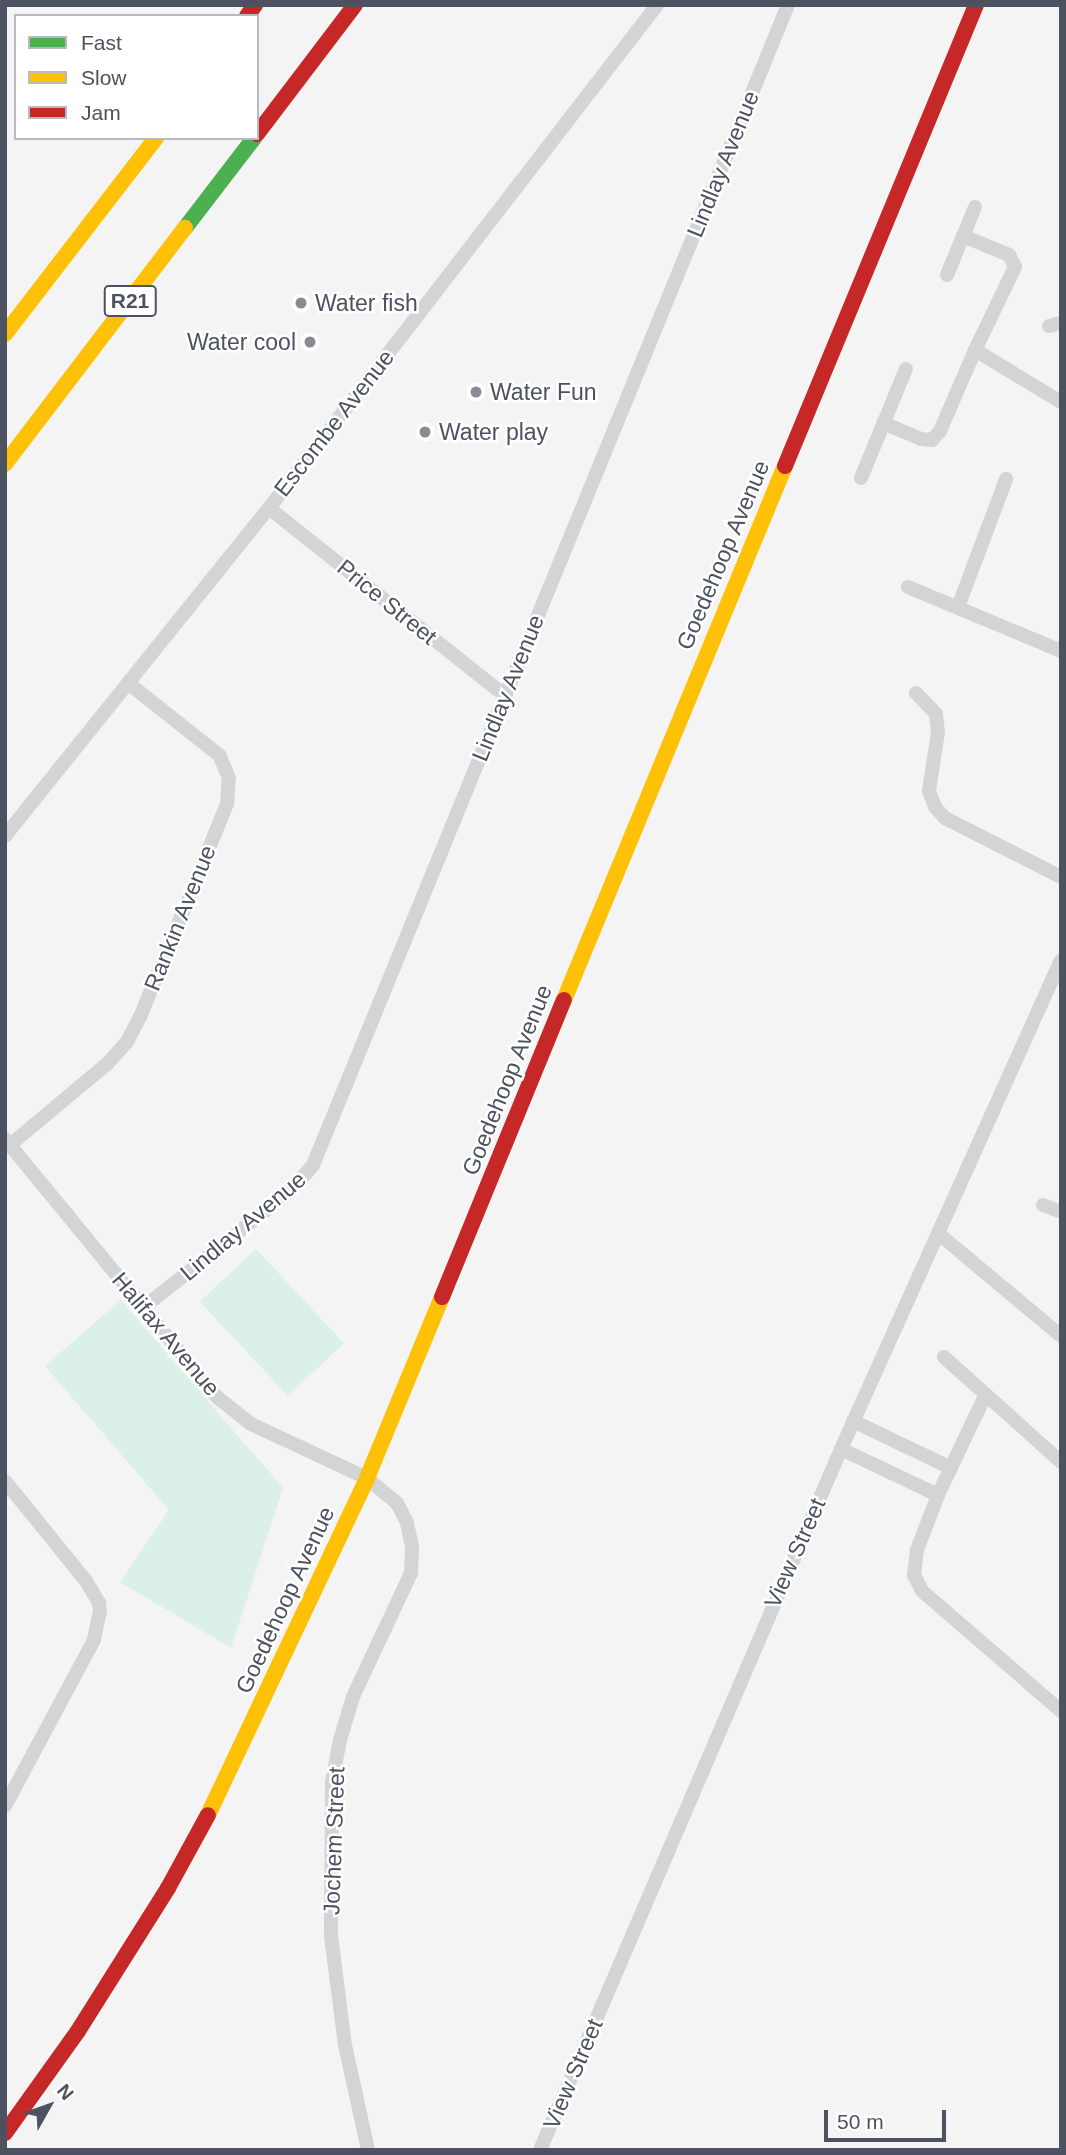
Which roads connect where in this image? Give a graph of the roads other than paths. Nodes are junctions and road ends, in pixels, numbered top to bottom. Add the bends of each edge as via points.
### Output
1 (355, 5) edge
2 (657, 5) edge
3 (788, 5) edge
4 (976, 5) edge
5 (259, 132) edge
6 (154, 140) edge
7 (253, 140) edge
8 (975, 207) dead end
9 (963, 236) junction
10 (947, 275) dead end
11 (5, 334) edge
12 (975, 349) junction
13 (906, 369) dead end
14 (1061, 402) edge
15 (883, 423) junction
16 (5, 464) edge
17 (861, 478) dead end
18 (1006, 479) dead end
19 (269, 508) junction
20 (908, 587) dead end
21 (958, 607) junction
22 (1061, 651) edge
23 (128, 683) junction
24 (916, 693) dead end
25 (505, 696) junction
26 (5, 836) edge
27 (1061, 877) edge
28 (1061, 960) edge
29 (8, 1142) edge
30 (1044, 1206) dead end
31 (1061, 1212) edge
32 (939, 1234) junction
33 (143, 1308) junction
34 (1061, 1336) edge
35 (944, 1357) dead end
36 (985, 1396) junction
37 (853, 1421) junction
38 (841, 1449) junction
39 (1061, 1462) edge
40 (951, 1468) junction
41 (367, 1478) junction
42 (5, 1481) edge
43 (938, 1495) junction
44 (1061, 1711) edge
45 (6, 1802) edge
46 (5, 2133) edge
47 (368, 2150) edge
48 (540, 2150) edge

1 - 5 main road, R21
2 - 19 street, Escombe Avenue
3 - 25 street, Lindlay Avenue
4 - 41 main road, Goedehoop Avenue
6 - 11 main road
7 - 16 main road, R21
8 - 9 street
9 - 10 street
9 - 12 street via 1009,255 1014,263
12 - 14 street
12 - 15 street via 932,440
13 - 15 street
15 - 17 street
18 - 21 street
19 - 23 street, Escombe Avenue
19 - 25 street, Price Street
20 - 21 street
21 - 22 street
23 - 26 street, Escombe Avenue
23 - 29 street, Rankin Avenue via 219,755 229,778 227,804 127,1042 107,1064
24 - 27 street via 936,714 938,732 929,791 935,807 945,818
25 - 33 street, Lindlay Avenue via 313,1166 289,1192
28 - 32 street, View Street
29 - 33 street, Halifax Avenue
30 - 31 street
32 - 34 street
32 - 37 street, View Street
33 - 41 street, Halifax Avenue via 193,1371 240,1417
35 - 36 street
36 - 39 street
36 - 40 street
37 - 38 street, View Street
37 - 40 street
38 - 43 street
38 - 48 street, View Street
40 - 43 street
41 - 46 main road, Goedehoop Avenue via 206,1820 78,2031
41 - 47 street, Jochem Street via 401,1509 412,1563 408,1583 353,1697 332,1782 331,1936 345,2045
42 - 45 street via 86,1581 100,1611 94,1640
43 - 44 street via 917,1550 914,1575 922,1591

